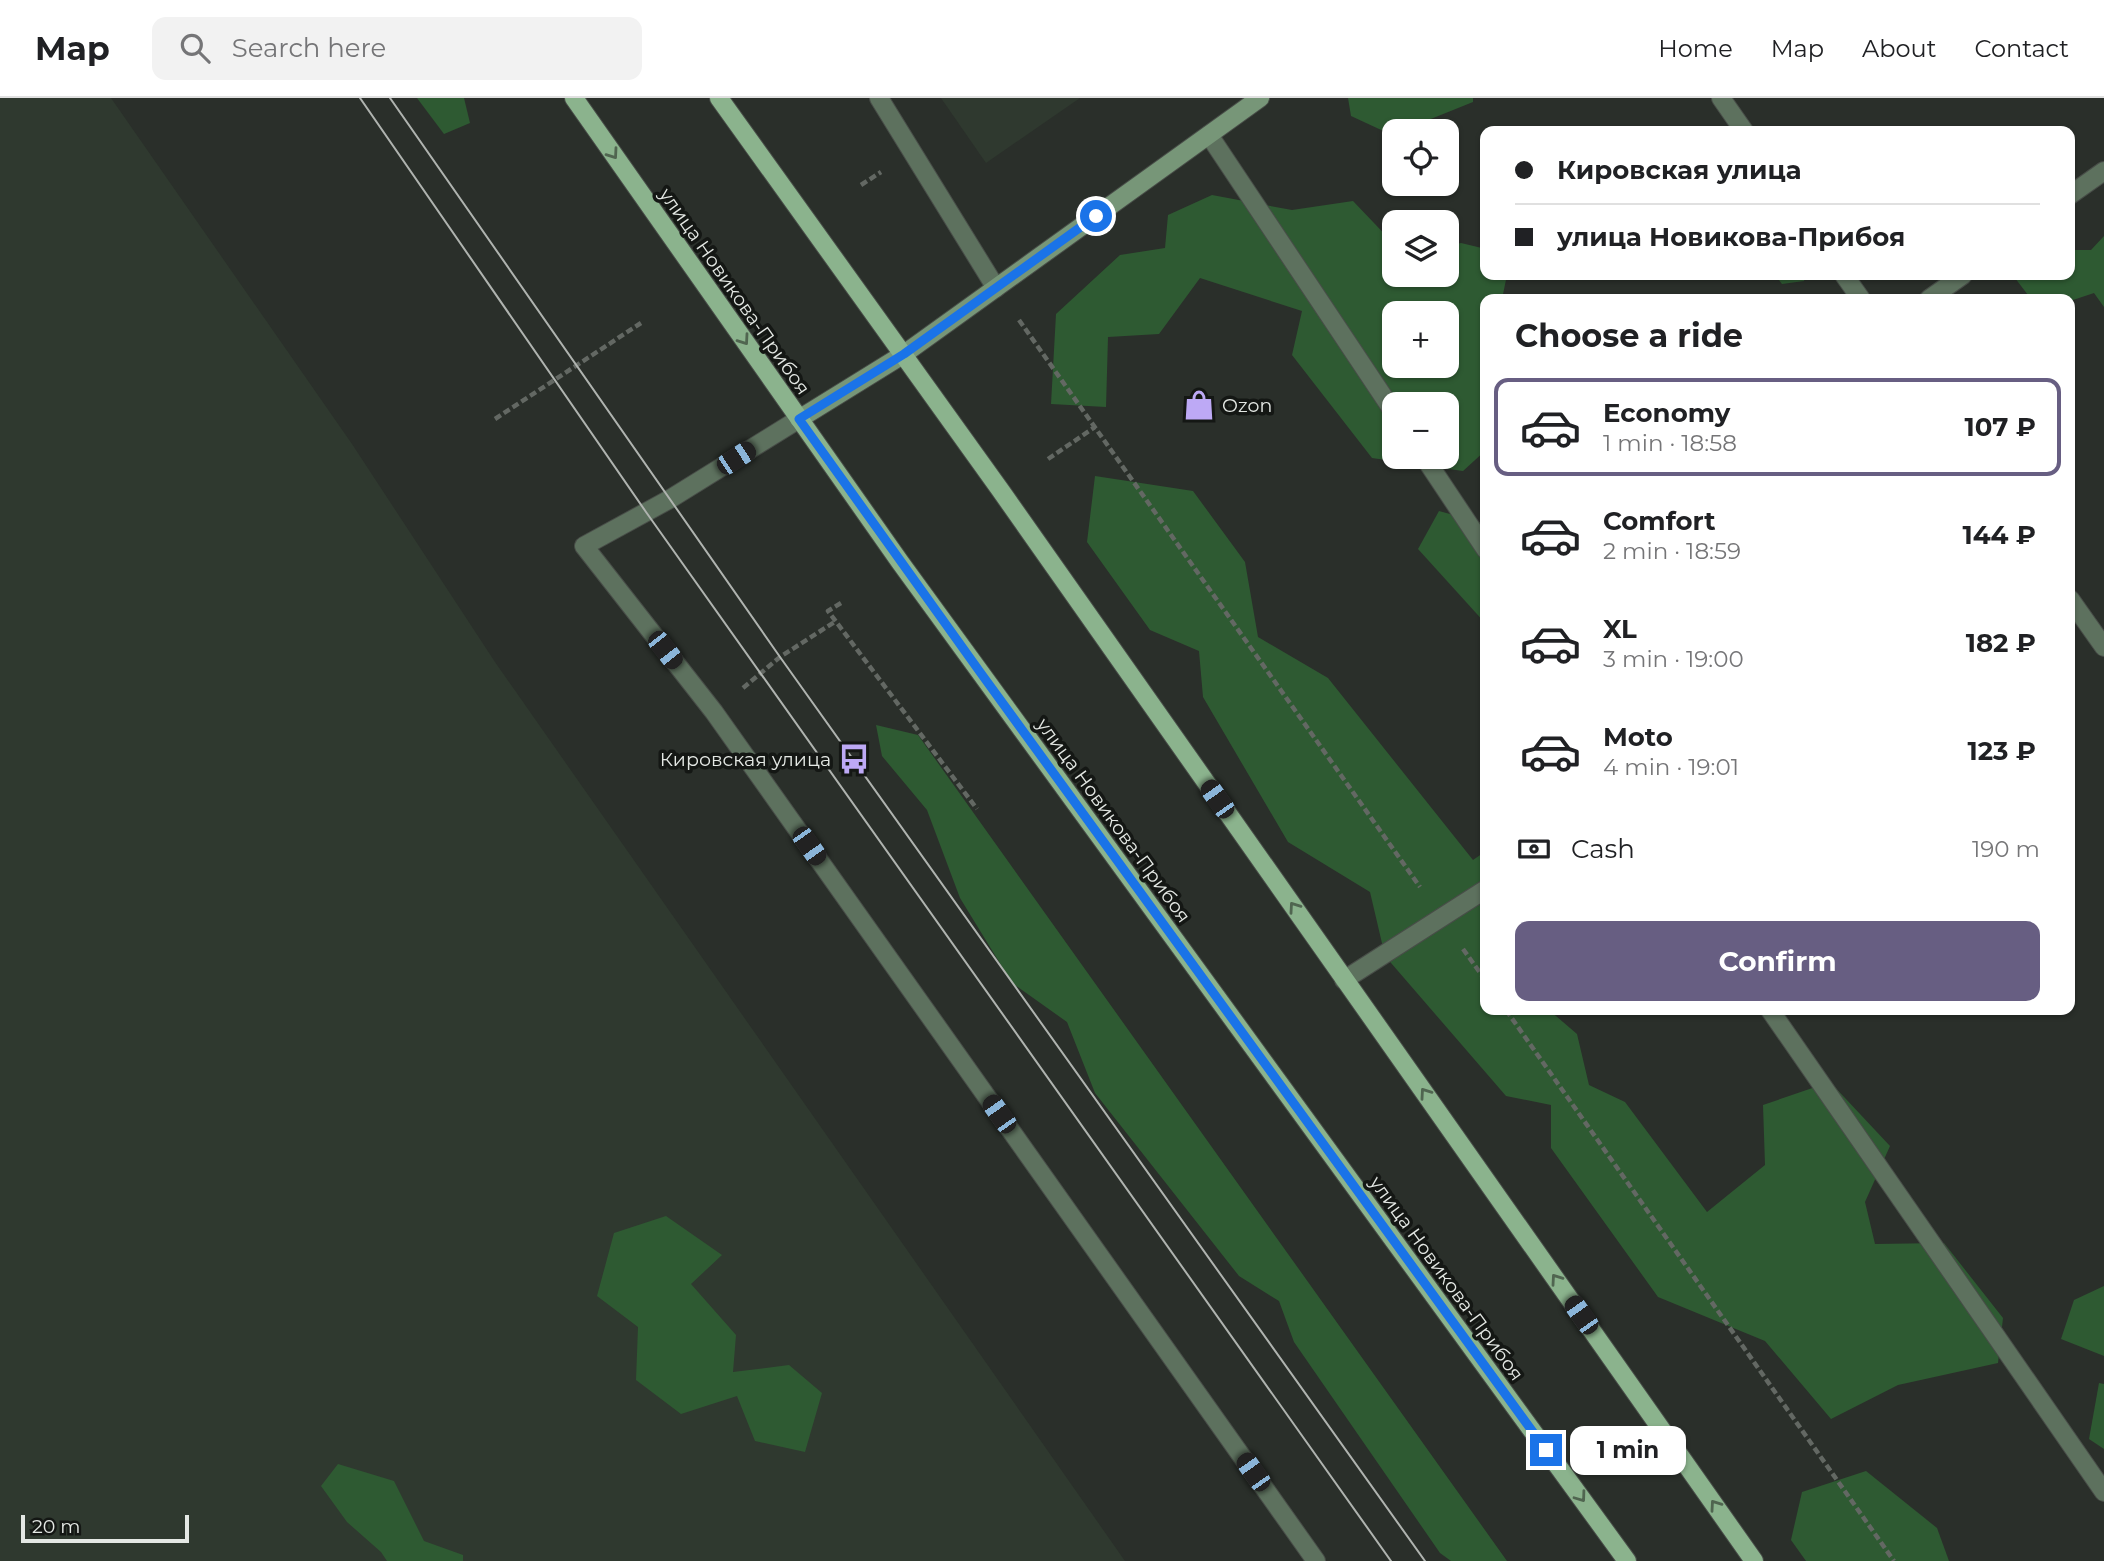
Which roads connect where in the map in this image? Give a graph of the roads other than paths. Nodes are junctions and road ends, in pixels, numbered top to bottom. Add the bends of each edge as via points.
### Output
1 (574, 98) edge
2 (719, 98) edge
3 (879, 98) edge
4 (1261, 98) edge
5 (1721, 98) edge
6 (1741, 126) edge
7 (1209, 135) junction
8 (2104, 170) edge
9 (2075, 191) edge
10 (1956, 280) edge
11 (996, 288) junction
12 (1936, 294) edge
13 (904, 354) junction
14 (1382, 394) edge
15 (799, 419) junction
16 (1431, 469) edge
17 (1480, 541) edge
18 (2075, 606) edge
19 (2104, 648) edge
20 (1480, 893) edge
21 (1344, 980) junction
22 (1773, 1015) edge
23 (2104, 1492) edge
24 (1316, 1561) edge
25 (1627, 1561) edge
26 (1754, 1561) edge

1 -> 15 main road, улица Новикова-Прибоя
2 - 13 main road
3 - 11 street
4 - 7 street
5 - 6 street
7 - 11 street
7 - 14 street
8 - 9 street
10 - 12 street
11 - 13 street
13 - 15 street
21 -> 13 main road
15 - 24 street via 584,546 714,712
15 -> 25 main road, улица Новикова-Прибоя
16 - 17 street
18 - 19 street
20 - 21 street
26 -> 21 main road
22 - 23 street

